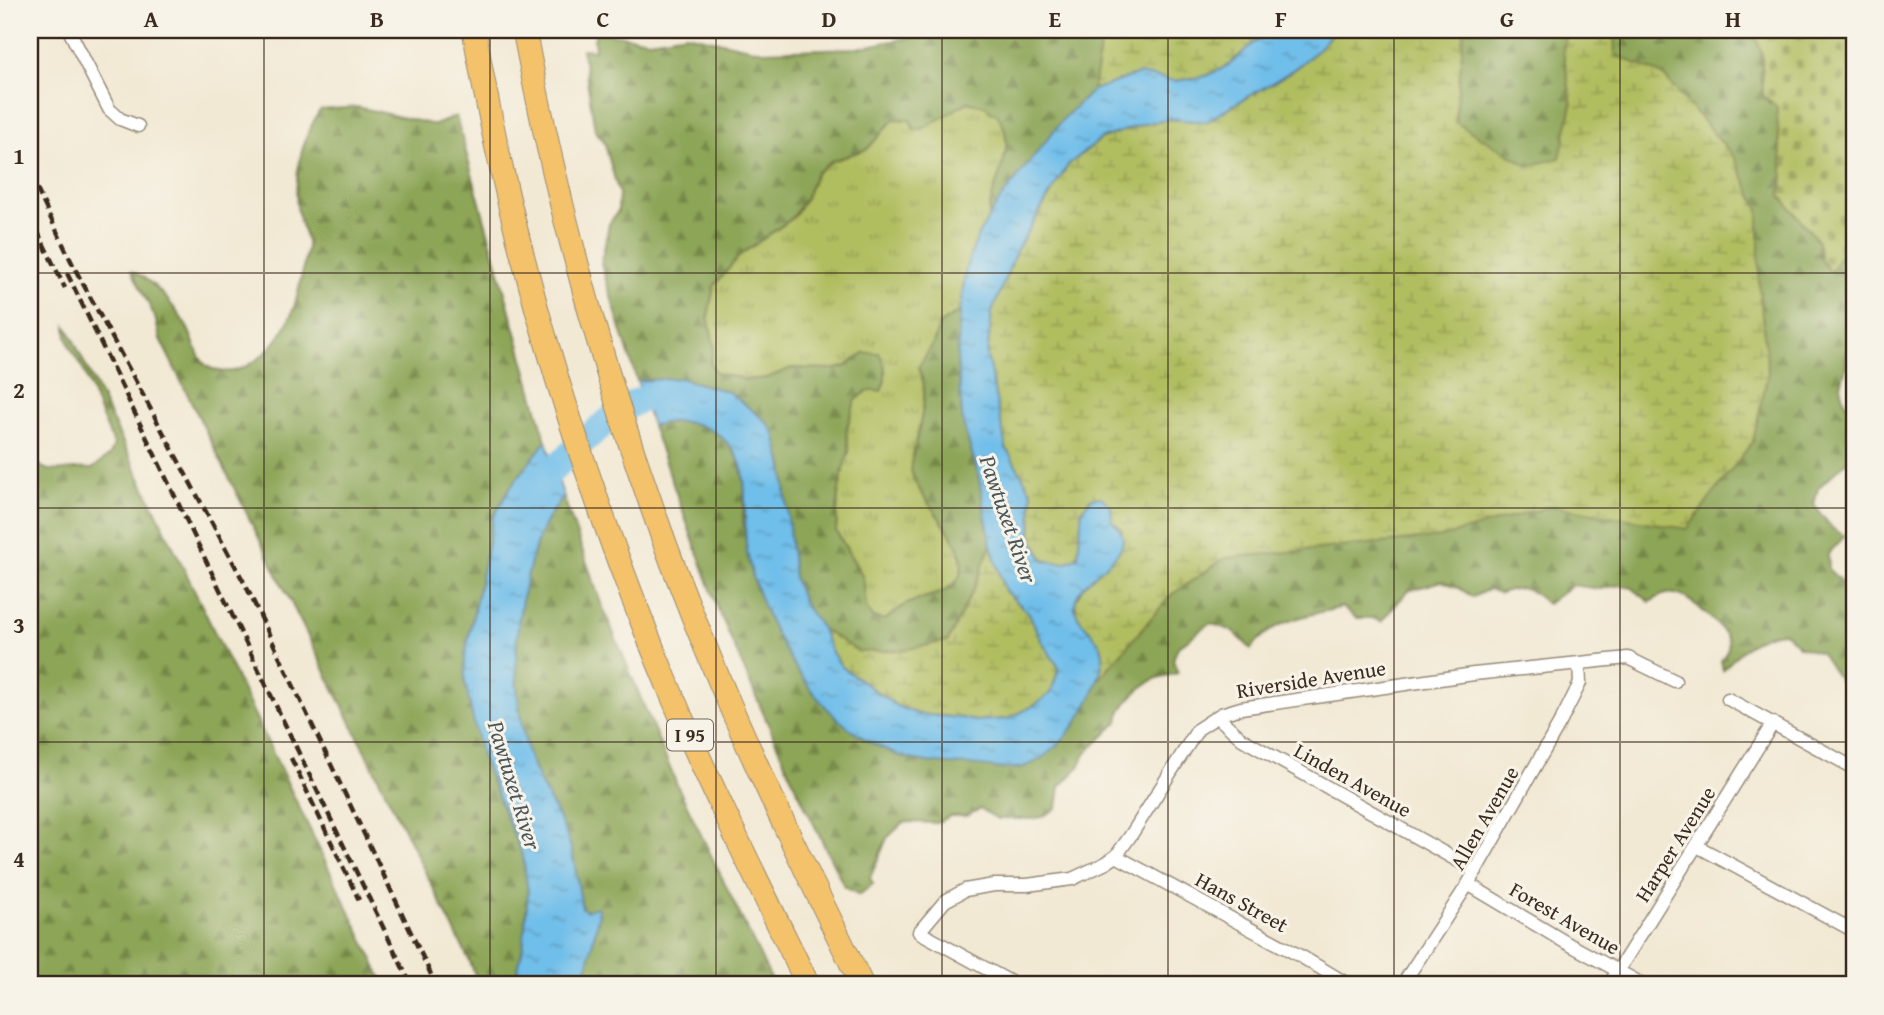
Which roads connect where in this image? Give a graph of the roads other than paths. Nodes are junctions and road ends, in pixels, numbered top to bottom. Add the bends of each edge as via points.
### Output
1 (69, 30) edge
2 (474, 30) edge
3 (524, 30) edge
4 (138, 126) dead end
5 (1579, 663) junction
6 (1675, 681) dead end
7 (1728, 699) dead end
8 (1221, 714) junction
9 (1773, 723) junction
10 (1854, 768) edge
11 (1698, 846) junction
12 (1116, 856) junction
13 (1476, 871) junction
14 (1468, 884) junction
15 (1854, 931) edge
16 (1618, 971) junction
17 (808, 985) edge
18 (862, 985) edge
19 (1016, 985) edge
20 (1349, 985) edge
21 (1402, 985) edge
22 (1609, 985) edge
23 (1644, 985) edge

1 - 4 street via 109,109
2 - 17 highway, I 95 via 518,235 546,340 613,545 716,794
3 - 18 highway, I 95 via 554,173 631,448 737,722
5 - 6 street, Riverside Avenue via 1628,658
5 - 8 street, Riverside Avenue via 1447,678
5 - 13 street, Allen Avenue via 1580,683 1562,721
7 - 9 street
8 - 12 street, Riverside Avenue via 1198,729
8 - 13 street, Linden Avenue via 1221,720 1242,740
9 - 10 street
9 - 11 street, Harper Avenue
11 - 15 street
11 - 16 street, Harper Avenue
12 - 19 street, Riverside Avenue via 1072,879 965,890 945,901 919,932
12 - 20 street, Hans Street
13 - 14 street, Allen Avenue
14 - 16 street, Forest Avenue
14 - 21 street, Allen Avenue
16 - 22 street, Harper Avenue
16 - 23 street, Forest Avenue

